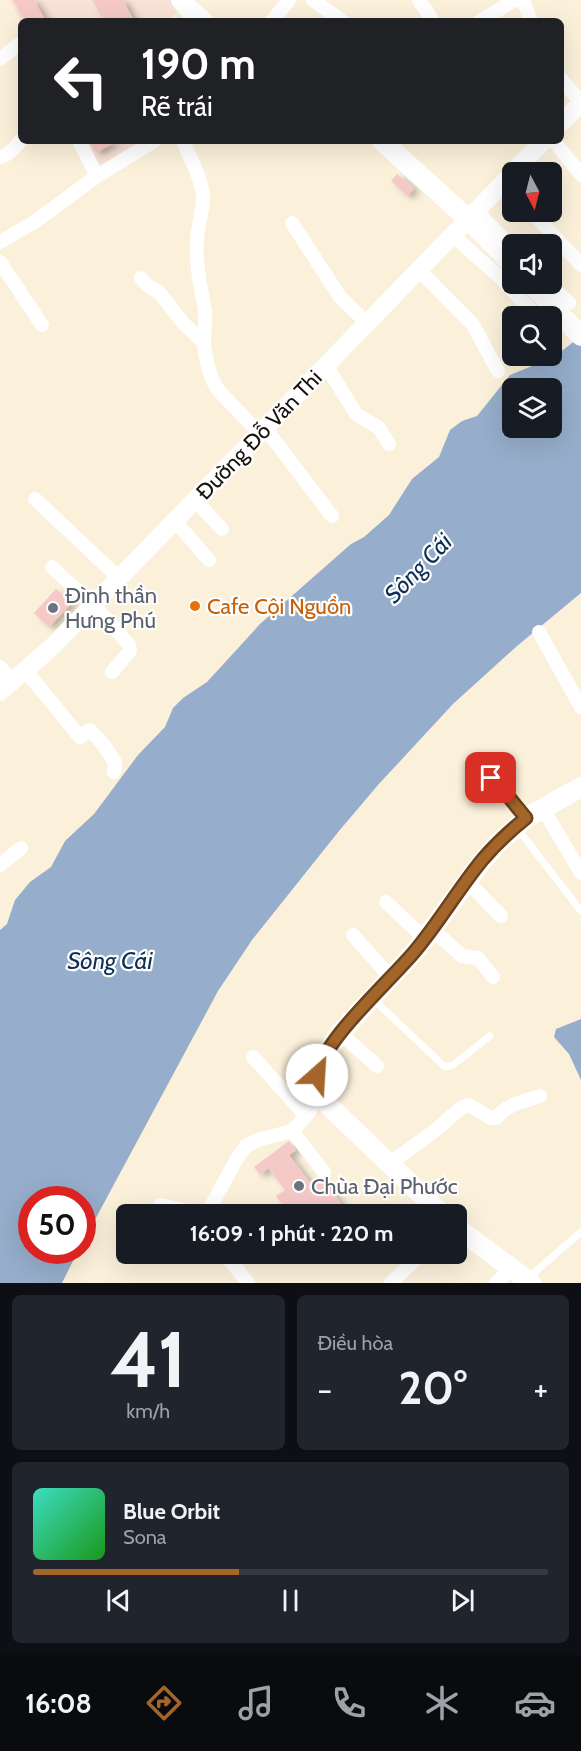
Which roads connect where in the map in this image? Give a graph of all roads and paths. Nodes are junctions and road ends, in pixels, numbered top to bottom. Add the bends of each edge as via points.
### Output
1 (181, 0) edge
2 (313, 0) edge
3 (419, 0) edge
4 (519, 0) edge
5 (282, 2) edge
6 (200, 18) edge
7 (274, 18) edge
8 (338, 18) edge
9 (431, 18) edge
10 (485, 18) edge
11 (530, 18) edge
12 (18, 45) edge
13 (0, 59) edge
14 (564, 83) edge
15 (581, 103) edge
16 (564, 120) edge
17 (18, 144) edge
18 (81, 144) edge
19 (149, 144) edge
20 (184, 144) edge
21 (386, 144) edge
22 (541, 144) edge
23 (556, 144) edge
24 (0, 157) edge
25 (526, 162) edge
26 (581, 175) edge
27 (97, 176) junction
28 (502, 187) edge
29 (472, 215) junction
30 (541, 222) edge
31 (292, 223) dead end
32 (452, 235) junction
33 (0, 242) edge
34 (502, 247) edge
35 (0, 262) edge
36 (581, 264) edge
37 (419, 270) junction
38 (141, 278) dead end
39 (541, 294) edge
40 (560, 294) edge
41 (569, 303) dead end
42 (527, 306) edge
43 (367, 323) junction
44 (42, 325) dead end
45 (581, 336) edge
46 (204, 343) junction
47 (326, 365) junction
48 (498, 371) dead end
49 (262, 431) junction
50 (389, 444) dead end
51 (35, 498) dead end
52 (195, 500) junction
53 (332, 516) dead end
54 (174, 521) junction
55 (222, 529) dead end
56 (209, 560) dead end
57 (52, 567) dead end
58 (119, 578) junction
59 (92, 606) junction
60 (540, 632) dead end
61 (0, 667) edge
62 (112, 672) dead end
63 (13, 682) edge
64 (581, 707) edge
65 (114, 772) dead end
66 (473, 784) dead end
67 (581, 787) edge
68 (528, 817) junction
69 (21, 848) dead end
70 (0, 865) edge
71 (581, 873) edge
72 (467, 881) junction
73 (386, 902) dead end
74 (581, 911) edge
75 (501, 916) dead end
76 (428, 934) junction
77 (353, 935) dead end
78 (493, 977) dead end
79 (391, 978) junction
80 (372, 998) junction
81 (340, 1033) junction
82 (490, 1036) dead end
83 (253, 1057) dead end
84 (377, 1066) dead end
85 (321, 1094) junction
86 (540, 1096) dead end
87 (306, 1116) junction
88 (292, 1131) junction
89 (389, 1164) junction
90 (324, 1172) dead end
91 (212, 1204) edge
92 (431, 1204) edge
93 (581, 1232) edge
94 (467, 1235) edge
95 (233, 1264) edge
96 (411, 1264) edge
97 (523, 1277) edge
98 (248, 1283) edge
99 (391, 1283) edge
100 (496, 1283) edge

1 - 6 main road
2 - 8 street
3 - 9 street
4 - 10 street
4 - 11 street via 524,2
5 - 7 street
12 - 13 street
14 - 15 street
15 - 16 street
17 - 24 street
18 - 27 street
19 - 27 street
20 - 46 street via 203,196 197,272 205,314
21 - 29 main road
22 - 25 street, Đường Đỗ Văn Thi
23 - 26 street
27 - 33 street
28 - 29 street, Đường Đỗ Văn Thi
29 - 32 street, Đường Đỗ Văn Thi
29 - 34 main road
30 - 36 street
31 - 43 street via 340,297
32 - 37 street, Đường Đỗ Văn Thi
32 - 42 street
35 - 44 street
37 - 43 street, Đường Đỗ Văn Thi
37 - 48 street via 473,325
38 - 46 street via 159,292
39 - 45 main road
40 - 41 street
43 - 47 street, Đường Đỗ Văn Thi
46 - 49 street via 214,384
47 - 49 street, Đường Đỗ Văn Thi
47 - 50 street via 356,414 379,428
49 - 52 street, Đường Đỗ Văn Thi
49 - 53 street
51 - 58 street
52 - 54 street, Đường Đỗ Văn Thi
52 - 55 street
54 - 56 street
54 - 58 street, Đường Đỗ Văn Thi
57 - 59 street
58 - 59 street, Đường Đỗ Văn Thi
59 - 62 street via 130,648
59 - 63 street, Đường Đỗ Văn Thi
60 - 64 street
61 - 63 street
63 - 65 street via 80,737 90,730 116,762
66 - 68 street via 494,779
67 - 68 main road
68 - 71 street
68 - 72 main road via 490,851
68 - 74 lane
69 - 70 street
72 - 75 street
72 - 76 main road
73 - 76 street
76 - 78 street via 462,956 478,958
76 - 79 main road
77 - 79 street
79 - 80 main road
80 - 81 main road
80 - 82 lane via 445,1067
81 - 84 street
81 - 85 main road via 318,1068
83 - 87 street
85 - 87 street
85 - 89 main road
86 - 89 street via 512,1104 496,1119 470,1105 462,1107
87 - 88 street
88 - 90 street
88 - 91 street via 246,1146
89 - 92 main road
93 - 97 lane
94 - 97 main road
95 - 98 street
96 - 99 street
97 - 100 street

